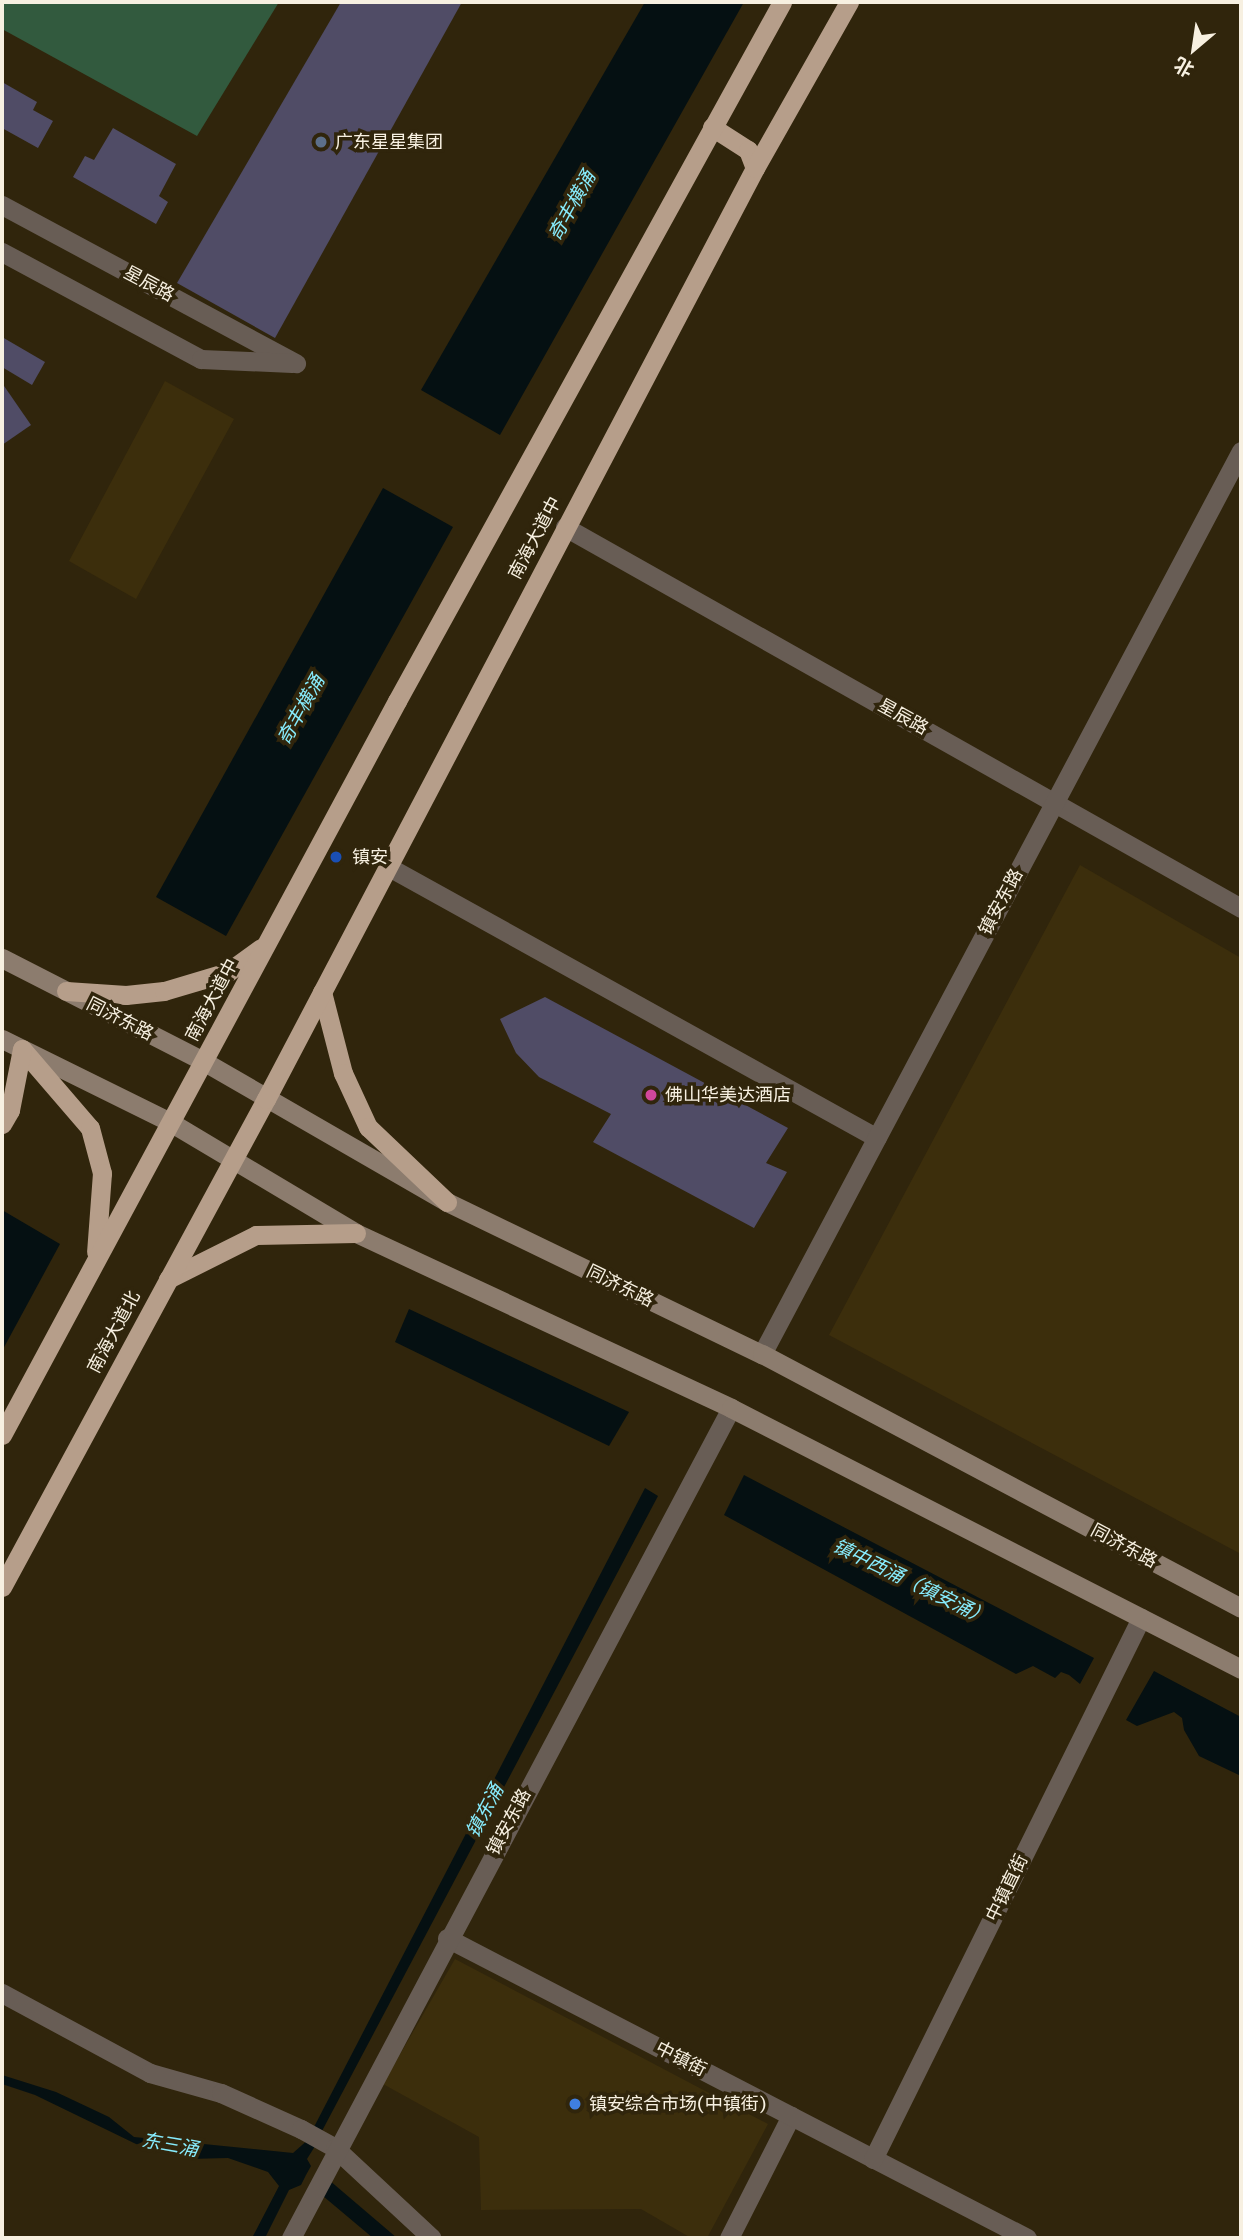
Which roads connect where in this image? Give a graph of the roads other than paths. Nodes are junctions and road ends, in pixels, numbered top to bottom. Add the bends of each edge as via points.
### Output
1 (782, 2) edge
2 (849, 2) edge
3 (712, 127) junction
4 (755, 168) junction
5 (2, 205) edge
6 (2, 252) edge
7 (1241, 451) edge
8 (565, 527) junction
9 (1054, 803) junction
10 (387, 866) junction
11 (1241, 908) edge
12 (265, 945) junction
13 (2, 958) edge
14 (66, 991) junction
15 (321, 992) junction
16 (2, 1038) edge
17 (22, 1049) junction
18 (203, 1061) junction
19 (267, 1099) junction
20 (170, 1122) junction
21 (2, 1124) edge
22 (877, 1138) junction
23 (232, 1160) junction
24 (447, 1202) junction
25 (356, 1233) junction
26 (95, 1261) junction
27 (167, 1279) junction
28 (762, 1354) junction
29 (731, 1408) junction
30 (2, 1434) edge
31 (2, 1587) edge
32 (1241, 1608) edge
33 (1141, 1618) junction
34 (1241, 1669) edge
35 (447, 1938) junction
36 (2, 1993) edge
37 (791, 2116) junction
38 (335, 2148) junction
39 (873, 2159) junction
40 (291, 2238) edge
41 (432, 2238) edge
42 (729, 2238) edge
43 (1027, 2238) edge

1 - 3 highway, 南海大道中
2 - 4 highway, 南海大道中
3 - 4 highway via 748,150
3 - 12 highway, 南海大道中
4 - 8 highway, 南海大道中
5 - 6 street, 星辰路 via 296,363 201,359
7 - 9 street, 镇安东路
8 - 9 street, 星辰路
8 - 10 highway, 南海大道中
9 - 11 street, 星辰路
9 - 22 street, 镇安东路
10 - 15 highway, 南海大道中
10 - 22 street
12 - 14 highway via 228,972 164,992
12 - 18 highway, 南海大道中
13 - 14 main road, 同济东路
14 - 18 main road, 同济东路
15 - 19 highway, 南海大道中
15 - 24 highway via 343,1073 368,1127
16 - 17 main road
17 - 20 main road
17 - 21 highway via 10,1110
17 - 26 highway via 90,1128 102,1173
18 - 19 main road, 同济东路
18 - 20 highway
19 - 23 highway, 南海大道北
19 - 24 main road, 同济东路
20 - 23 main road
20 - 26 highway
22 - 28 street, 镇安东路
23 - 25 main road
23 - 27 highway, 南海大道北
24 - 28 main road, 同济东路
25 - 27 highway via 256,1235
25 - 29 main road
26 - 30 highway
27 - 31 highway, 南海大道北
28 - 32 main road, 同济东路
29 - 33 main road
29 - 35 street, 镇安东路
33 - 34 main road
33 - 39 street, 中镇直街
35 - 37 street, 中镇街
35 - 38 street, 镇安东路
36 - 38 street via 150,2073 221,2093
37 - 39 street, 中镇街
37 - 42 street
38 - 40 street, 镇安东路
38 - 41 street
39 - 43 street, 中镇街

